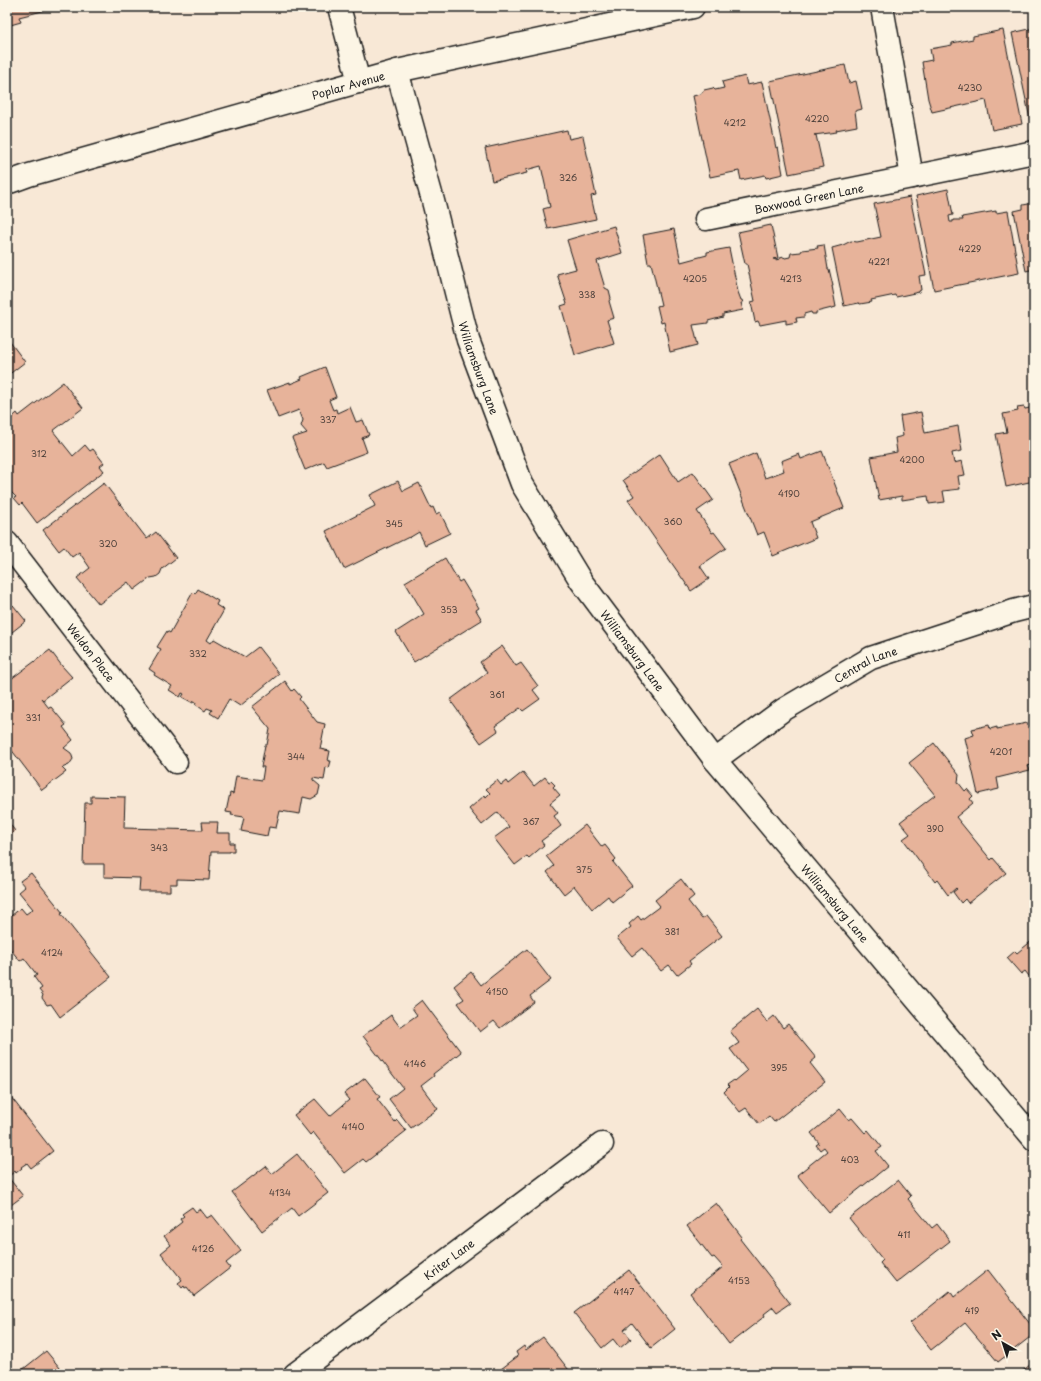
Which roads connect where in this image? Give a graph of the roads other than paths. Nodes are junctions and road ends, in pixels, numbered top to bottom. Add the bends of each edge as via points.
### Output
1 (339, 7) edge
2 (693, 7) edge
3 (882, 7) edge
4 (397, 71) junction
5 (359, 82) junction
6 (1034, 152) edge
7 (912, 177) junction
8 (7, 183) edge
9 (706, 219) dead end
10 (7, 543) edge
11 (1034, 606) edge
12 (715, 760) junction
13 (176, 762) dead end
14 (1034, 1139) edge
15 (602, 1144) dead end
16 (295, 1374) edge

1 - 5 street
2 - 4 street, Poplar Avenue
3 - 7 street
4 - 5 street, Poplar Avenue
4 - 12 street, Williamsburg Lane via 468,340 522,484 580,581
5 - 8 street, Poplar Avenue
6 - 7 street, Boxwood Green Lane
7 - 9 street, Boxwood Green Lane
10 - 13 street, Weldon Place
11 - 12 street, Central Lane via 872,658 783,710
12 - 14 street, Williamsburg Lane
15 - 16 street, Kriter Lane

